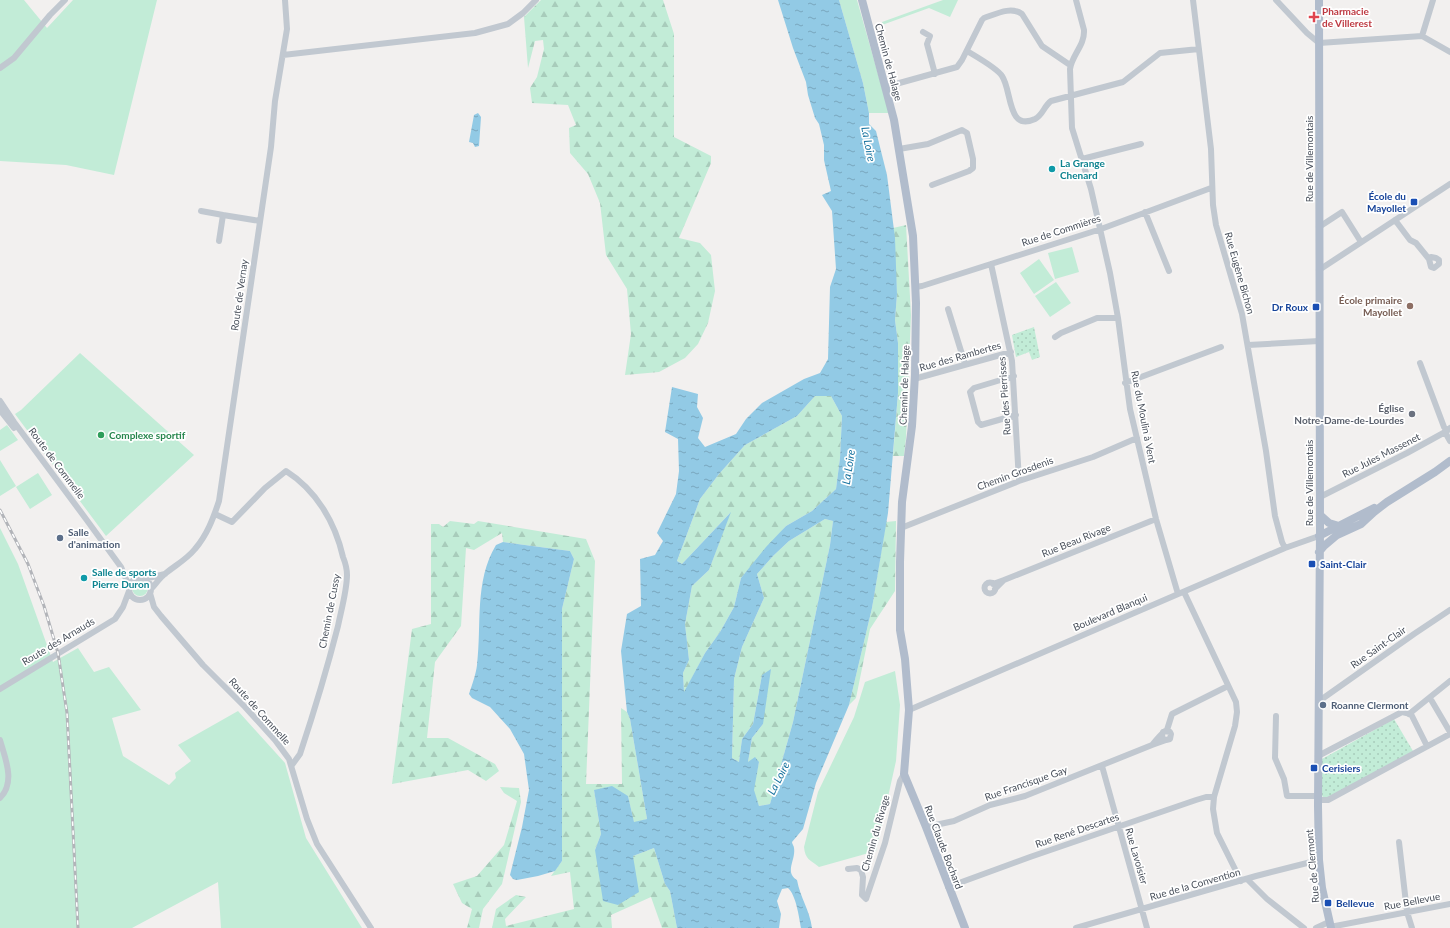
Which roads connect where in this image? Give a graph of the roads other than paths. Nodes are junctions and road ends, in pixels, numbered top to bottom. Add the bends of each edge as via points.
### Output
1 (65, 0) edge
2 (285, 0) edge
3 (536, 0) edge
4 (862, 0) edge
5 (1076, 0) edge
6 (1193, 0) edge
7 (1276, 0) edge
8 (1319, 0) edge
9 (1433, 0) edge
10 (923, 32) dead end
11 (1422, 36) junction
12 (1320, 43) junction
13 (1199, 49) junction
14 (967, 51) junction
15 (1450, 52) edge
16 (283, 55) junction
17 (1070, 65) junction
18 (0, 68) edge
19 (935, 74) junction
20 (885, 87) junction
21 (1071, 96) junction
22 (1141, 144) dead end
23 (899, 149) junction
24 (1082, 159) junction
25 (1450, 184) edge
26 (932, 185) dead end
27 (1211, 188) junction
28 (201, 211) dead end
29 (1145, 212) junction
30 (223, 215) junction
31 (1395, 220) junction
32 (260, 221) junction
33 (1320, 227) junction
34 (1100, 229) junction
35 (219, 241) dead end
36 (1362, 242) junction
37 (1428, 259) dead end
38 (991, 264) junction
39 (1319, 270) junction
40 (1169, 271) dead end
41 (915, 287) junction
42 (948, 309) dead end
43 (1118, 318) junction
44 (1055, 337) dead end
45 (1319, 341) junction
46 (1248, 345) junction
47 (1221, 347) dead end
48 (1010, 352) junction
49 (1420, 363) dead end
50 (965, 364) junction
51 (1014, 376) junction
52 (914, 379) junction
53 (1125, 383) junction
54 (0, 401) edge
55 (0, 410) edge
56 (1016, 415) junction
57 (1447, 431) edge
58 (1137, 438) junction
59 (1450, 441) edge
60 (1450, 461) edge
61 (1019, 481) junction
62 (1320, 497) junction
63 (1387, 502) junction
64 (215, 514) junction
65 (1320, 515) junction
66 (1156, 519) junction
67 (1339, 526) junction
68 (901, 528) junction
69 (1319, 536) junction
70 (1337, 536) junction
71 (98, 537) junction
72 (1285, 548) junction
73 (1319, 552) junction
74 (121, 567) junction
75 (165, 574) junction
76 (137, 578) junction
77 (144, 579) junction
78 (994, 587) dead end
79 (129, 589) junction
80 (150, 591) junction
81 (1181, 593) junction
82 (138, 599) junction
83 (123, 607) junction
84 (154, 607) junction
85 (1450, 610) edge
86 (1450, 681) edge
87 (1228, 686) junction
88 (0, 688) edge
89 (1430, 698) junction
90 (1318, 700) junction
91 (909, 710) junction
92 (1409, 714) junction
93 (1276, 716) dead end
94 (1165, 731) junction
95 (1450, 733) edge
96 (0, 740) edge
97 (1152, 745) junction
98 (1427, 746) junction
99 (1318, 756) junction
100 (292, 765) junction
101 (1102, 766) junction
102 (904, 774) junction
103 (1214, 797) junction
104 (0, 798) edge
105 (1318, 799) junction
106 (1119, 826) junction
107 (926, 827) junction
108 (1400, 842) dead end
109 (1319, 860) junction
110 (848, 870) dead end
111 (1244, 880) junction
112 (948, 887) junction
113 (1450, 904) edge
114 (1142, 909) junction
115 (1407, 912) junction
116 (1330, 926) edge
117 (371, 928) edge
118 (965, 928) edge
119 (1076, 928) edge
120 (1147, 928) edge
121 (1304, 928) edge
122 (1316, 928) edge
123 (1412, 928) edge

1 - 18 street via 50,14 14,58
2 - 16 street, Route de Vernay via 287,30
3 - 16 street via 508,24 475,33
4 - 20 main road, Chemin de Halage
5 - 17 street via 1084,35
6 - 13 street, Rue Eugène Bichon
7 - 12 street via 1307,34
8 - 12 main road, Rue de Villemontais
9 - 11 street
10 - 19 street via 930,36 927,44
11 - 12 street
11 - 15 street
12 - 33 main road, Rue de Villemontais
13 - 21 street via 1160,53 1123,82
13 - 27 street, Rue Eugène Bichon via 1211,149
14 - 17 street via 982,20 1014,10 1024,18 1042,46
14 - 19 street via 957,67
14 - 21 street via 1002,75 1013,112 1020,120 1037,118 1051,101
16 - 32 street, Route de Vernay
17 - 21 street, Rue du Moulin à Vent
19 - 20 street
20 - 23 main road, Chemin de Halage
21 - 24 street, Rue du Moulin à Vent via 1074,134
22 - 24 street
23 - 26 street via 928,144 962,130 967,133 973,168
23 - 41 main road, Chemin de Halage via 913,236
24 - 34 street, Rue du Moulin à Vent
25 - 31 street
27 - 29 street, Rue de Commières
27 - 46 street, Rue Eugène Bichon via 1216,225 1242,314
28 - 30 street
29 - 34 street, Rue de Commières
29 - 40 street
30 - 32 street
30 - 35 street
31 - 36 street
31 - 37 street
32 - 64 street, Route de Vernay via 222,484
33 - 36 street via 1342,212
33 - 39 main road, Rue de Villemontais
34 - 38 street, Rue de Commières
34 - 43 street, Rue du Moulin à Vent
36 - 39 street
38 - 41 street, Rue de Commières
38 - 48 street, Rue des Pierrisses
39 - 45 main road, Rue de Villemontais
41 - 52 main road, Chemin de Halage
42 - 50 street
43 - 44 street via 1098,318
43 - 53 street, Rue du Moulin à Vent
45 - 46 street
45 - 62 main road, Rue de Villemontais
46 - 72 street, Rue Eugène Bichon via 1275,516
47 - 53 street
48 - 50 street, Rue des Rambertes
48 - 51 street, Rue des Pierrisses
49 - 57 street
50 - 52 street, Rue des Rambertes
51 - 56 street, Rue des Pierrisses
51 - 56 street via 974,388 970,392 978,422 981,424
52 - 68 main road, Chemin de Halage via 912,426
53 - 58 street, Rue du Moulin à Vent
54 - 71 street, Route de Commelle
55 - 71 street, Route de Commelle
56 - 61 street, Rue des Pierrisses
57 - 59 street
57 - 62 street, Rue Jules Massenet
58 - 61 street, Chemin Grosdenis via 1093,457
58 - 66 street, Rue du Moulin à Vent
60 - 63 main road
61 - 68 street, Chemin Grosdenis
62 - 65 main road, Rue de Villemontais
63 - 67 main road
63 - 70 main road via 1361,524
64 - 75 street, Route de Vernay via 195,550
64 - 100 street, Chemin de Cussy via 232,522 265,488 286,471 295,476 316,497 333,525 342,549 347,574 330,660 300,754
65 - 67 main road via 1327,522
65 - 69 main road, Rue de Villemontais
66 - 78 street, Rue Beau Rivage via 1004,580
66 - 81 street, Rue du Moulin à Vent
67 - 69 main road
68 - 91 main road, Chemin de Halage via 900,630
69 - 70 main road
69 - 72 street, Boulevard Blanqui
69 - 73 main road, Rue de Villemontais
70 - 73 main road
71 - 74 street, Route de Commelle
72 - 81 street, Boulevard Blanqui
73 - 90 main road, Rue de Villemontais
74 - 76 street, Route de Commelle
74 - 79 street, Route de Commelle
75 - 77 street, Route de Vernay
75 - 80 street, Route de Vernay
76 - 77 street
76 - 79 street via 133,580
77 - 80 street via 149,583
79 - 82 street via 132,597
79 - 83 street, Route des Arnauds
80 - 82 street via 146,598
80 - 84 street, Route de Commelle
81 - 87 street, Rue du Moulin à Vent
81 - 91 street, Boulevard Blanqui
82 - 83 street, Route des Arnauds
82 - 84 street, Route de Commelle
83 - 88 street, Route des Arnauds via 115,619
84 - 100 street, Route de Commelle via 203,665 275,740
85 - 90 street, Rue Saint-Clair
86 - 89 street
87 - 94 street, Rue Francisque Gay via 1172,714
87 - 103 street, Rue du Moulin à Vent via 1238,712
89 - 92 street
89 - 95 street
90 - 99 main road, Rue de Villemontais
91 - 102 main road, Chemin de Halage
92 - 98 street
92 - 99 street via 1402,712 1394,715
93 - 105 street via 1275,758 1284,779 1287,796
94 - 97 street, Rue Francisque Gay
94 - 97 street, Rue Francisque Gay via 1162,738 1166,740
95 - 98 street
96 - 104 street via 8,769 8,779
97 - 101 street, Rue Francisque Gay
98 - 105 street via 1328,800
99 - 105 main road, Rue de Villemontais
100 - 117 street, Route de Commelle via 307,820 317,844
101 - 106 street, Rue Lavoisier
101 - 107 street, Rue Francisque Gay via 1025,796
102 - 107 main road, Rue Claude Bochard
102 - 110 street, Chemin du Rivage via 866,899 861,892 863,872 857,868
103 - 106 street, Rue René Descartes via 1196,800
103 - 111 street, Rue du Moulin à Vent via 1217,833
105 - 109 main road, Rue de Clermont
106 - 112 street, Rue René Descartes
106 - 114 street, Rue Lavoisier
107 - 112 main road, Rue Claude Bochard
108 - 115 street
109 - 111 street, Rue de la Convention
109 - 116 main road, Rue de Clermont
111 - 114 street, Rue de la Convention
111 - 121 street, Rue du Moulin à Vent
112 - 118 main road, Rue Claude Bochard
113 - 115 street, Rue Bellevue
114 - 119 street, Rue de la Convention
114 - 120 street, Rue Lavoisier
115 - 116 street, Rue Bellevue
115 - 123 street
116 - 122 street, Rue Bellevue

